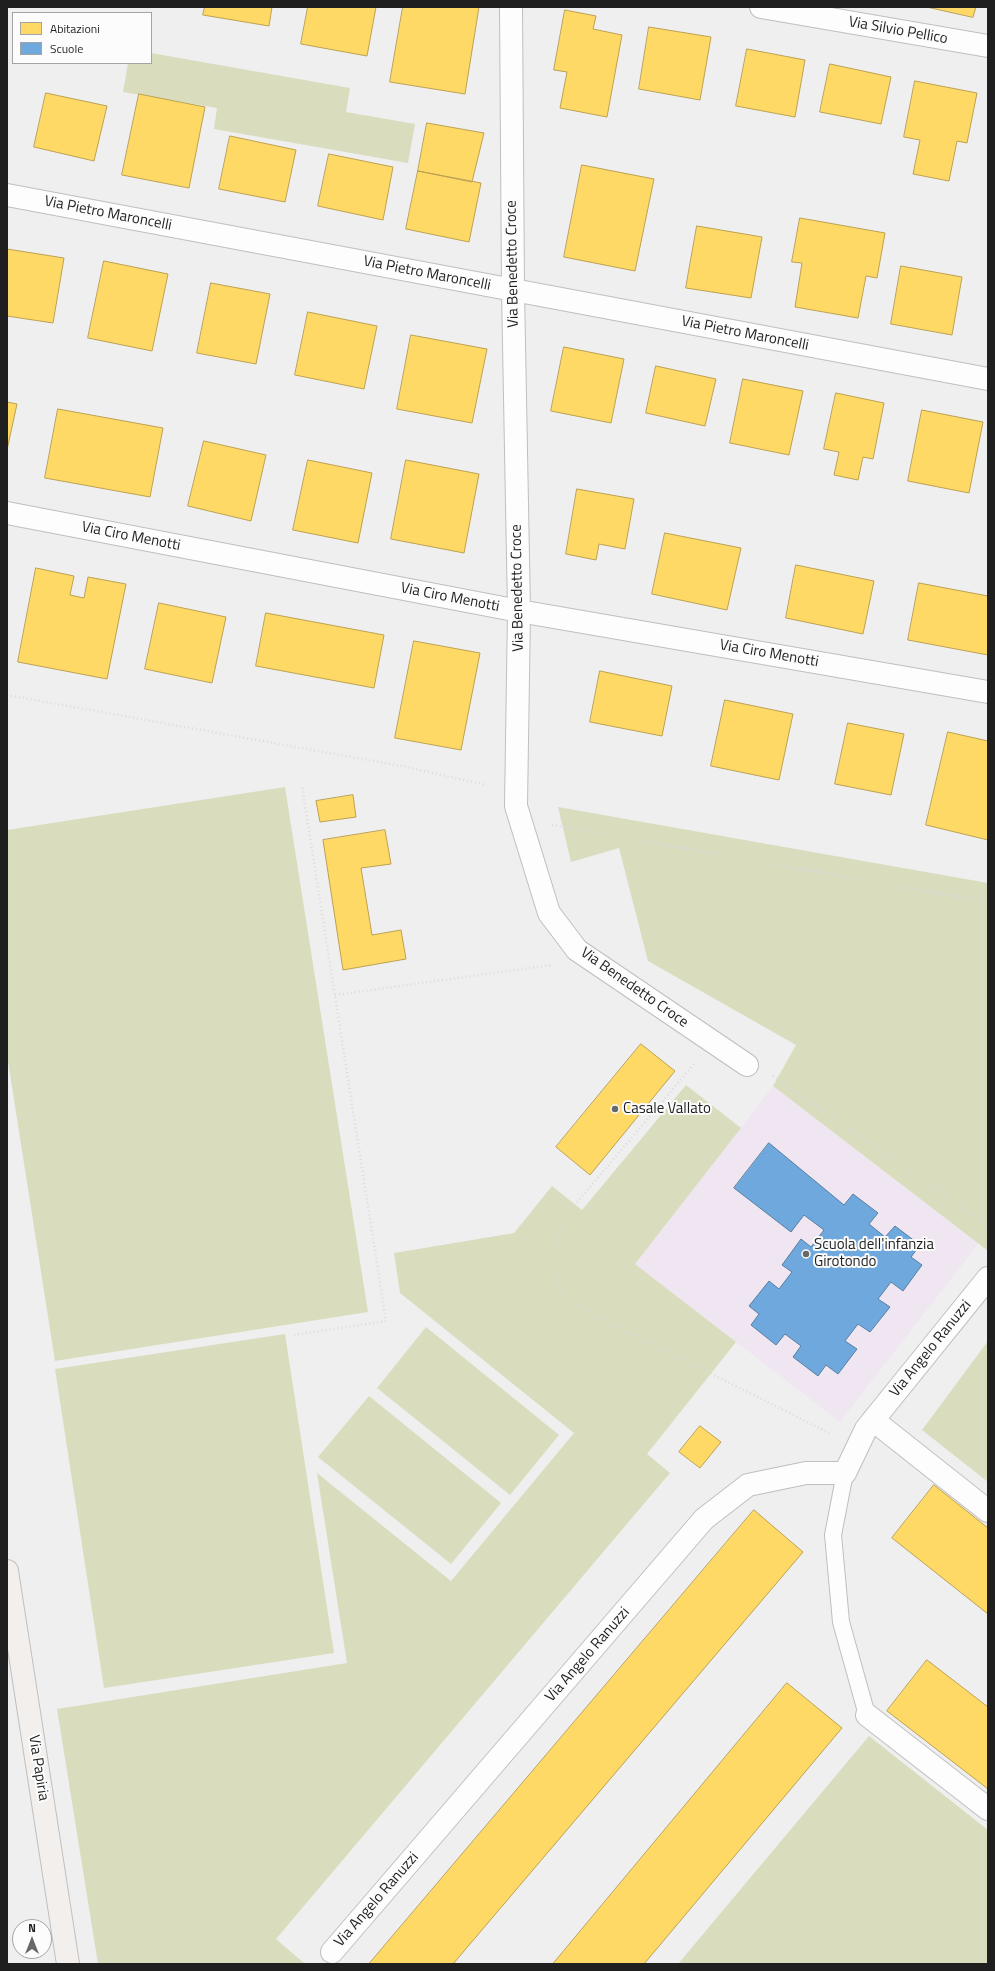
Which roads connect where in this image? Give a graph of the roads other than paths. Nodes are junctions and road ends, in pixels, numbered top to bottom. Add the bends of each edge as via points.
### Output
1 (511, 7) edge
2 (762, 7) edge
3 (988, 46) edge
4 (7, 195) edge
5 (513, 290) junction
6 (988, 379) edge
7 (7, 513) edge
8 (519, 611) junction
9 (988, 692) edge
10 (747, 1065) road end
11 (988, 1278) edge
12 (873, 1420) junction
13 (845, 1473) junction
14 (988, 1512) edge
15 (7, 1571) edge
16 (867, 1716) joint
17 (988, 1809) edge
18 (332, 1952) dead end
19 (68, 1964) edge

1 - 5 street, Via Benedetto Croce
2 - 3 street, Via Silvio Pellico
4 - 5 street, Via Pietro Maroncelli
5 - 6 street, Via Pietro Maroncelli
5 - 8 street, Via Benedetto Croce
7 - 8 street, Via Ciro Menotti
8 - 9 street, Via Ciro Menotti
8 - 10 street, Via Benedetto Croce via 516,806 549,913 577,950
11 - 12 street, Via Angelo Ranuzzi
12 - 13 street, Via Angelo Ranuzzi via 866,1428
12 - 14 street
13 - 16 lane via 833,1535 840,1622
13 - 18 street, Via Angelo Ranuzzi via 806,1473 748,1486 704,1519
15 - 19 main road, Via Papiria
16 - 17 street

